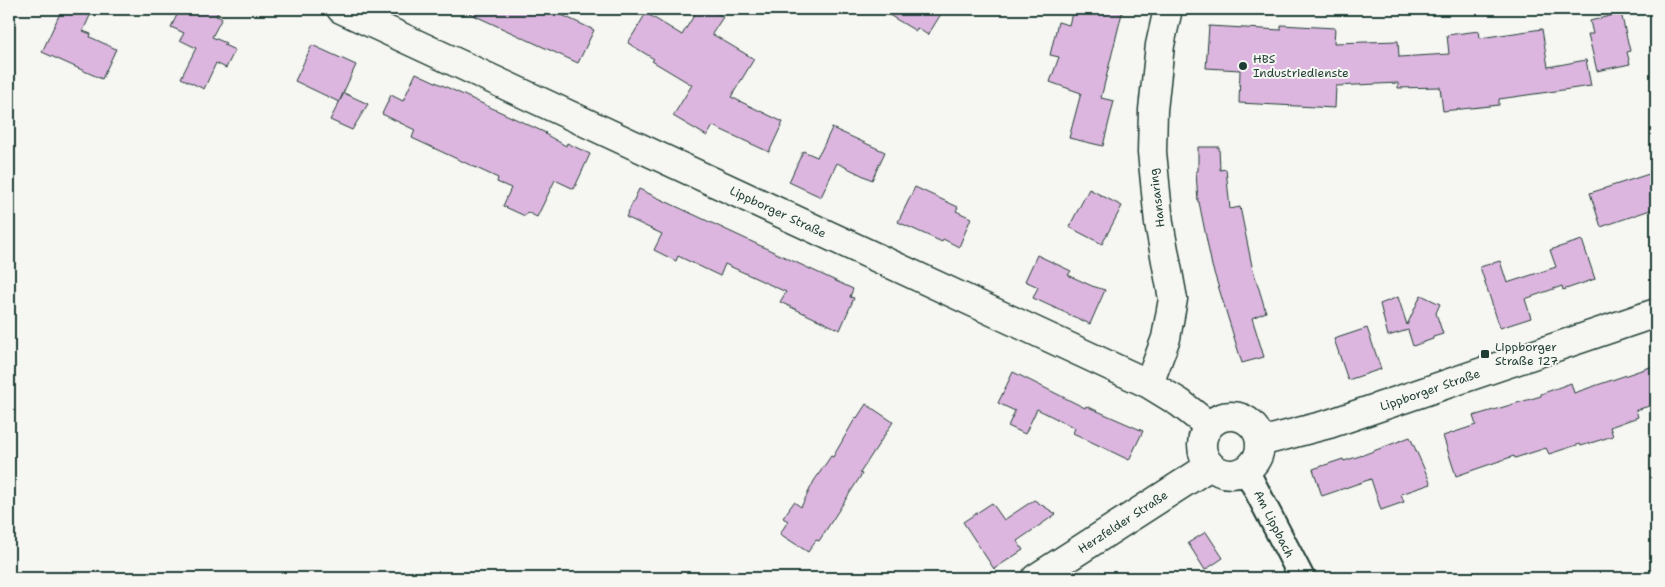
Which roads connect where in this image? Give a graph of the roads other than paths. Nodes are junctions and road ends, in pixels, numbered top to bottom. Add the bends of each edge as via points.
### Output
1 (341, 9) edge
2 (1168, 9) edge
3 (1656, 313) edge
4 (1149, 384) junction
5 (1208, 426) junction
6 (1260, 442) junction
7 (1210, 466) junction
8 (1246, 470) junction
9 (1036, 578) edge
10 (1302, 578) edge

1 - 4 street, Lippborger Straße
2 - 4 street, Hansaring via 1160,45 1152,152 1159,223 1173,299 1166,338
3 - 6 street, Lippborger Straße via 1329,424
4 - 5 street, Lippborger Straße
5 - 6 street via 1225,416 1244,419 1257,432
5 - 7 street via 1202,450
6 - 8 street via 1257,458
7 - 8 street via 1227,474
7 - 9 street, Herzfelder Straße
8 - 10 street, Am Lippbach

